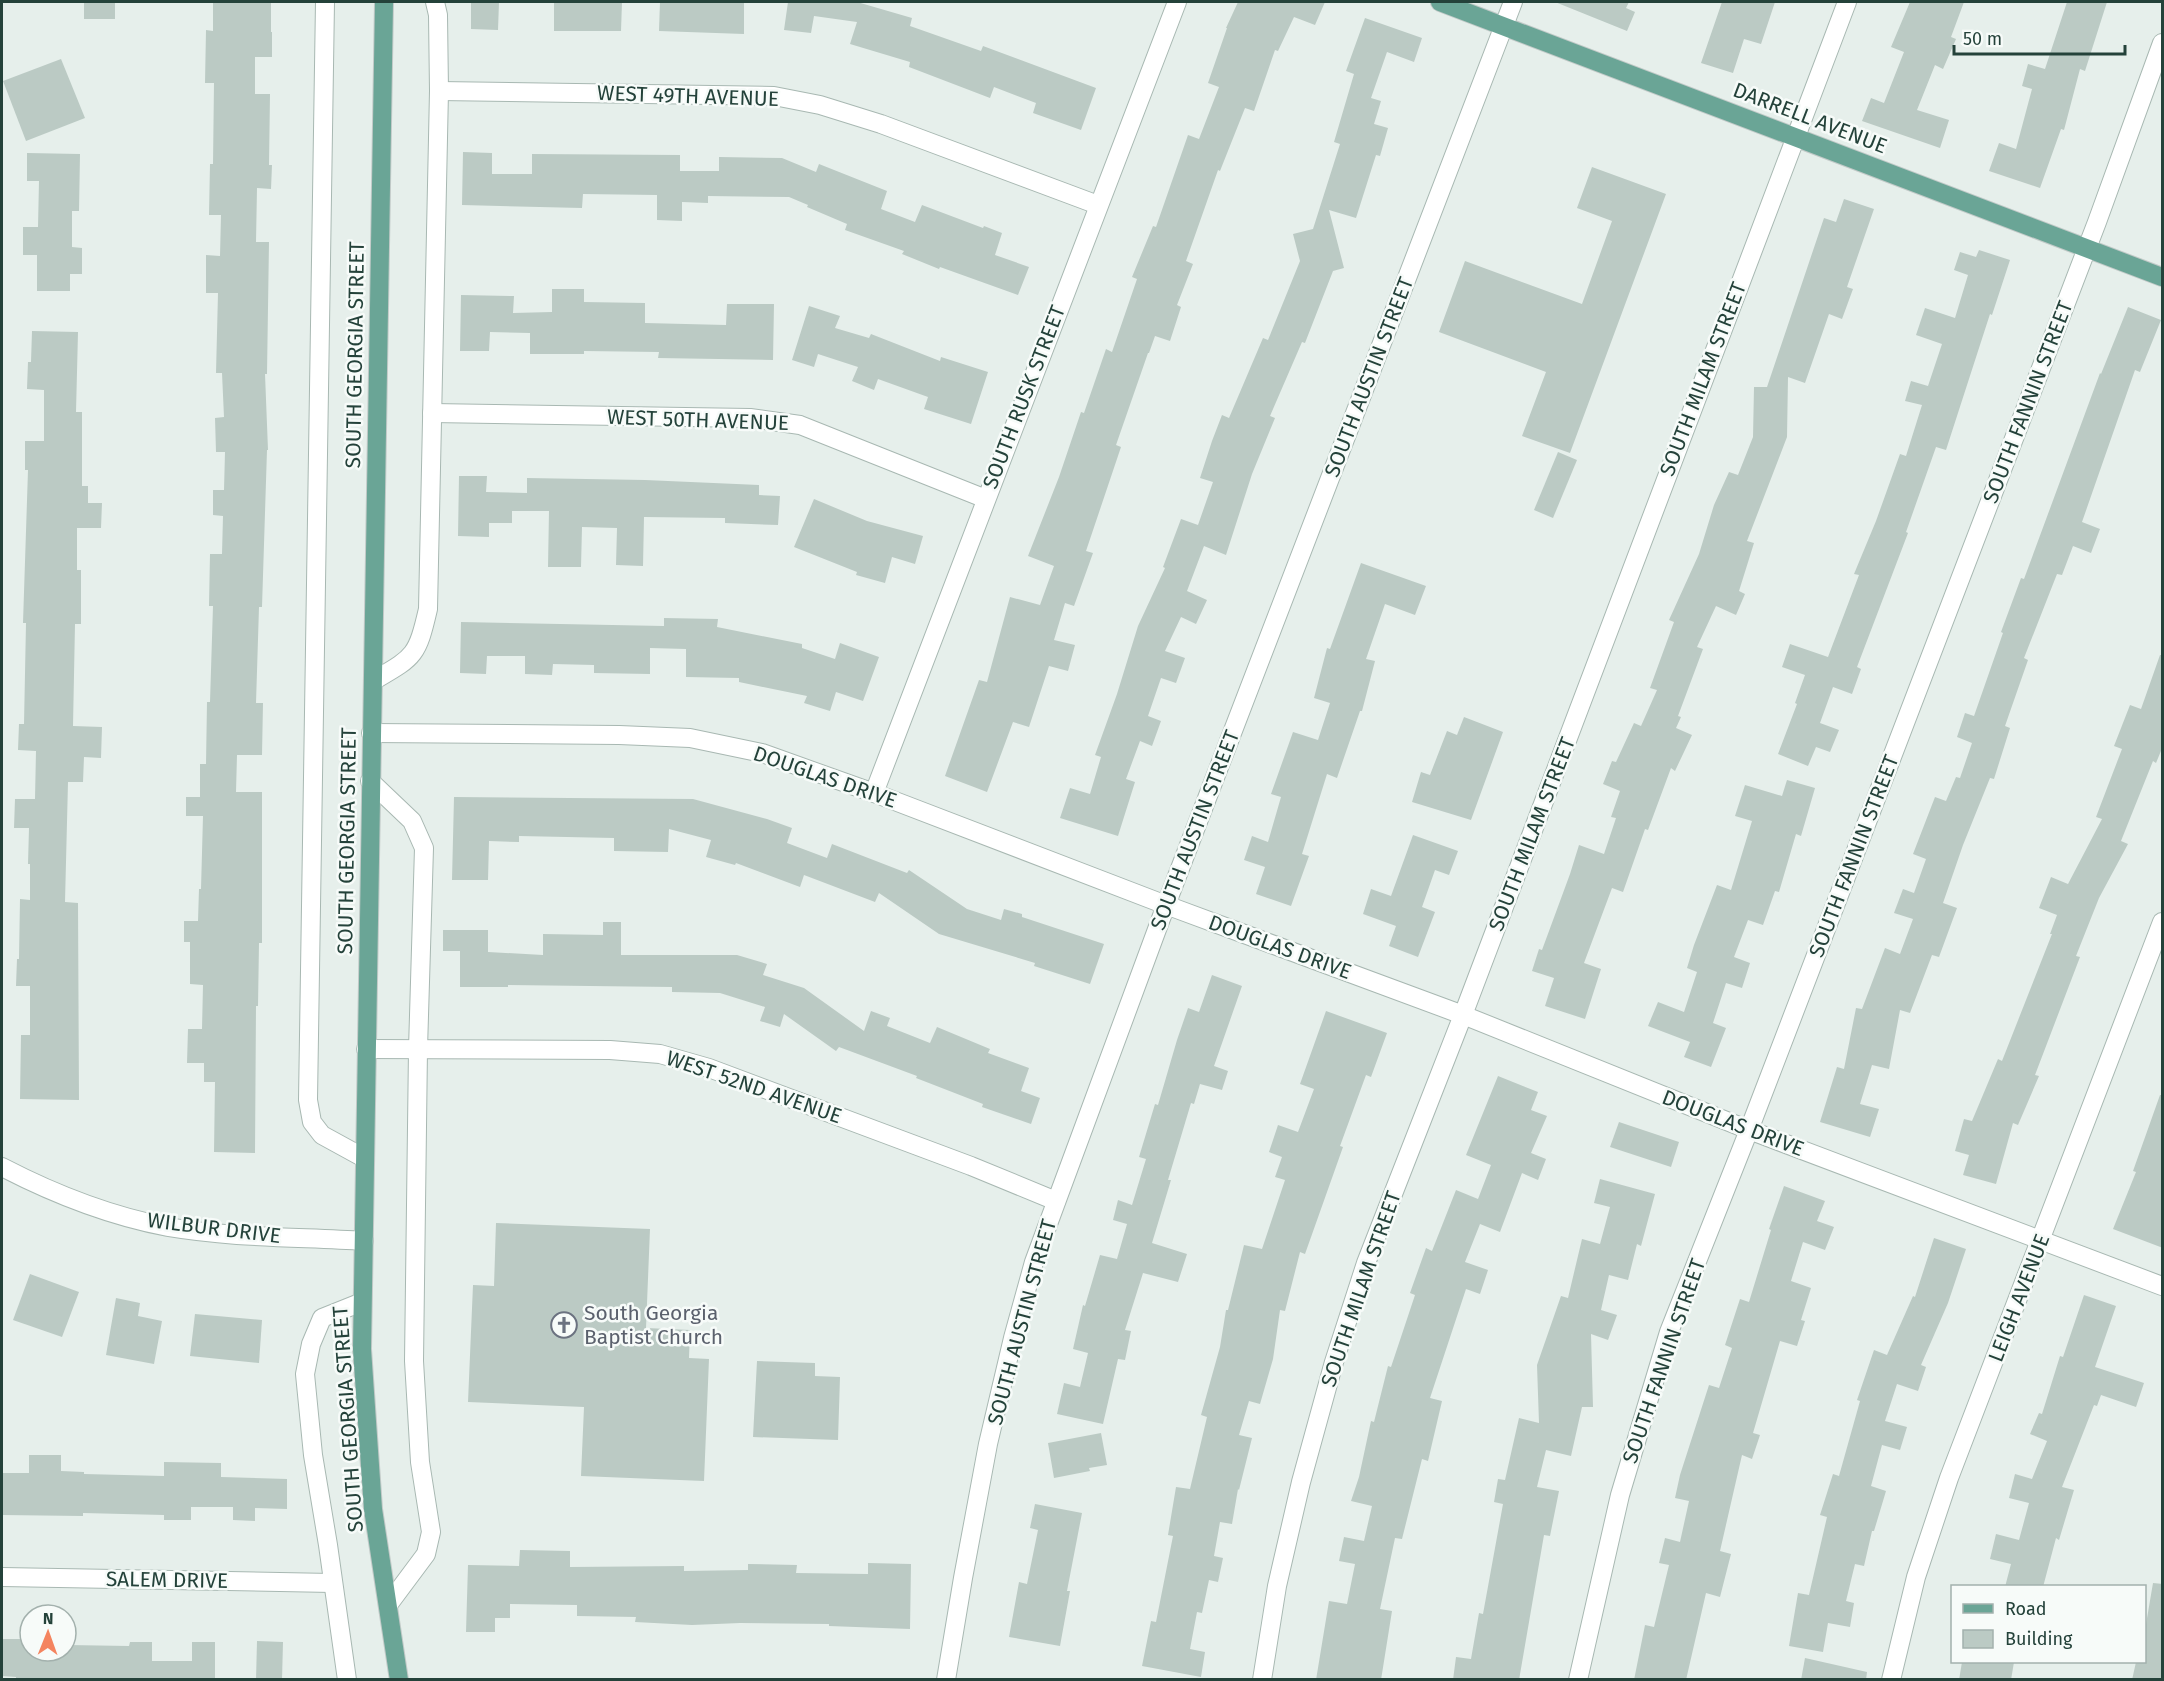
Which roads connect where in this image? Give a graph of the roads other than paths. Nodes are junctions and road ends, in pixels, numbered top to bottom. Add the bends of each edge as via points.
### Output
1 (325, 2) edge
2 (384, 2) edge
3 (435, 2) edge
4 (1177, 2) edge
5 (1440, 2) edge
6 (1513, 2) edge
7 (1846, 2) edge
8 (1504, 26) junction
9 (2163, 43) edge
10 (439, 91) junction
11 (1795, 136) junction
12 (1098, 205) junction
13 (2087, 249) junction
14 (2163, 278) edge
15 (432, 413) junction
16 (986, 499) junction
17 (373, 681) junction
18 (371, 733) junction
19 (370, 781) junction
20 (874, 793) junction
21 (1166, 905) junction
22 (2163, 922) edge
23 (1463, 1015) junction
24 (366, 1049) junction
25 (418, 1049) junction
26 (1749, 1130) junction
27 (364, 1158) junction
28 (2, 1167) edge
29 (1056, 1201) junction
30 (2042, 1239) junction
31 (364, 1241) junction
32 (2163, 1286) edge
33 (362, 1302) junction
34 (2, 1576) edge
35 (332, 1583) junction
36 (388, 1605) junction
37 (347, 1680) edge
38 (399, 1680) edge
39 (946, 1680) edge
40 (1262, 1680) edge
41 (1578, 1680) edge
42 (1891, 1680) edge

1 - 27 street via 308,1100 312,1122 322,1135
2 - 17 main road, SOUTH GEORGIA STREET
3 - 10 street
4 - 12 street, SOUTH RUSK STREET
5 - 8 main road, DARRELL AVENUE
6 - 8 street, SOUTH AUSTIN STREET
7 - 11 street, SOUTH MILAM STREET
8 - 11 main road, DARRELL AVENUE
8 - 21 street, SOUTH AUSTIN STREET
9 - 13 street, SOUTH FANNIN STREET
10 - 12 street, WEST 49TH AVENUE via 774,96 881,124
10 - 15 street
11 - 13 main road, DARRELL AVENUE
11 - 23 street, SOUTH MILAM STREET
12 - 16 street, SOUTH RUSK STREET
13 - 14 main road, DARRELL AVENUE
13 - 26 street, SOUTH FANNIN STREET
15 - 16 street, WEST 50TH AVENUE via 750,418 800,425
15 - 17 street via 428,609 421,640 408,660
16 - 20 street, SOUTH RUSK STREET
17 - 18 main road, SOUTH GEORGIA STREET
18 - 19 main road, SOUTH GEORGIA STREET
18 - 20 street, DOUGLAS DRIVE via 690,738 762,753
19 - 24 main road, SOUTH GEORGIA STREET
19 - 25 street via 412,821 424,848
20 - 21 street, DOUGLAS DRIVE
21 - 23 street, DOUGLAS DRIVE
21 - 29 street, SOUTH AUSTIN STREET
22 - 30 street, LEIGH AVENUE
23 - 26 street, DOUGLAS DRIVE
23 - 40 street, SOUTH MILAM STREET via 1366,1263 1334,1362 1277,1586
24 - 25 street, WEST 52ND AVENUE
24 - 27 main road, SOUTH GEORGIA STREET
25 - 29 street, WEST 52ND AVENUE via 660,1054 720,1072
25 - 36 street via 414,1361 420,1462 431,1532 426,1554
26 - 30 street, DOUGLAS DRIVE
26 - 41 street, SOUTH FANNIN STREET via 1669,1332 1620,1495
27 - 31 main road, SOUTH GEORGIA STREET
28 - 31 street, WILBUR DRIVE via 44,1189 107,1211 168,1226 260,1237
29 - 39 street, SOUTH AUSTIN STREET via 1034,1262 988,1444
30 - 32 street, DOUGLAS DRIVE
30 - 42 street, LEIGH AVENUE via 1949,1478 1916,1577
31 - 33 main road, SOUTH GEORGIA STREET
33 - 35 street via 322,1318 305,1374
33 - 36 main road, SOUTH GEORGIA STREET via 373,1509
34 - 35 street, SALEM DRIVE
35 - 37 street
36 - 38 main road, SOUTH GEORGIA STREET

